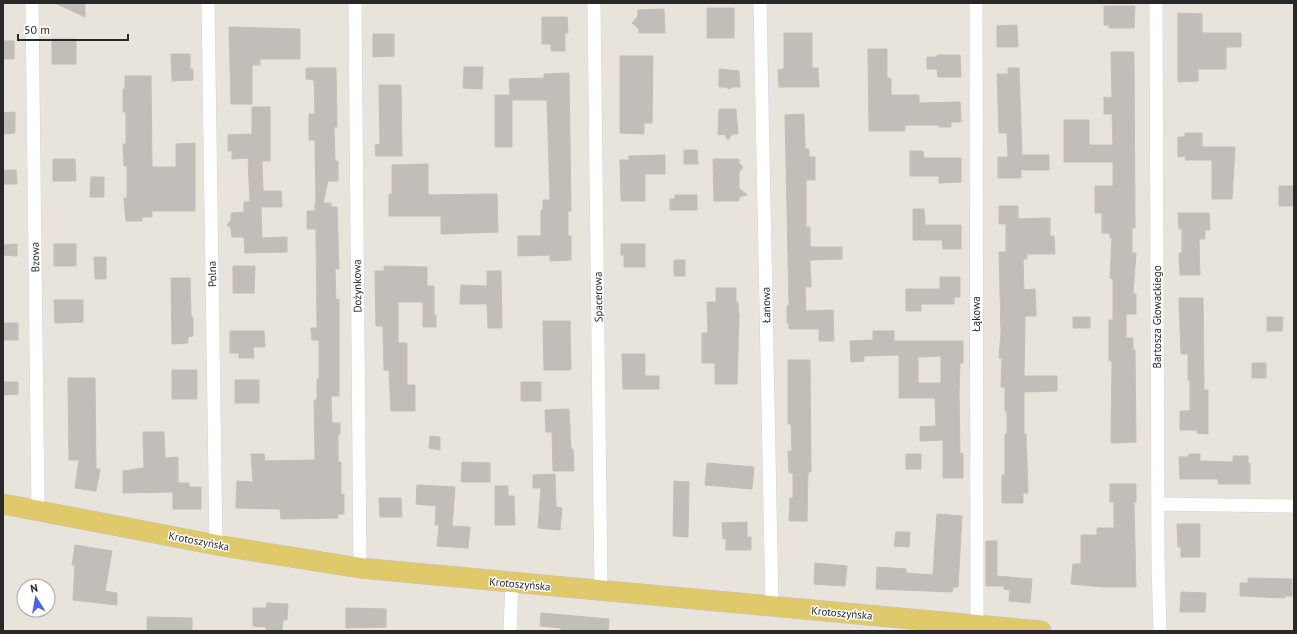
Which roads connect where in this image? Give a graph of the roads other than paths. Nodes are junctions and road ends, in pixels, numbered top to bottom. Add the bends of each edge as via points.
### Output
1 (32, 3) edge
2 (208, 3) edge
3 (355, 3) edge
4 (594, 3) edge
5 (760, 3) edge
6 (976, 3) edge
7 (1156, 3) edge
8 (3, 504) edge
9 (1158, 504) junction
10 (1294, 506) edge
11 (38, 510) junction
12 (216, 545) junction
13 (360, 568) junction
14 (512, 582) junction
15 (601, 591) junction
16 (772, 606) junction
17 (977, 625) junction
18 (510, 631) edge
19 (1041, 631) edge
20 (1160, 631) edge

1 - 11 street, Bzowa
2 - 12 street, Polna
3 - 13 street, Dożynkowa
4 - 15 street, Spacerowa
5 - 16 street, Łanowa
6 - 17 street, Łąkowa
7 - 9 street, Bartosza Głowackiego
8 - 11 main road, Krotoszyńska
9 - 10 street
9 - 20 street, Bartosza Głowackiego
11 - 12 main road, Krotoszyńska
12 - 13 main road, Krotoszyńska
13 - 14 main road, Krotoszyńska
14 - 15 main road, Krotoszyńska
14 - 18 street
15 - 16 main road, Krotoszyńska
16 - 17 main road, Krotoszyńska
17 - 19 main road, Krotoszyńska

